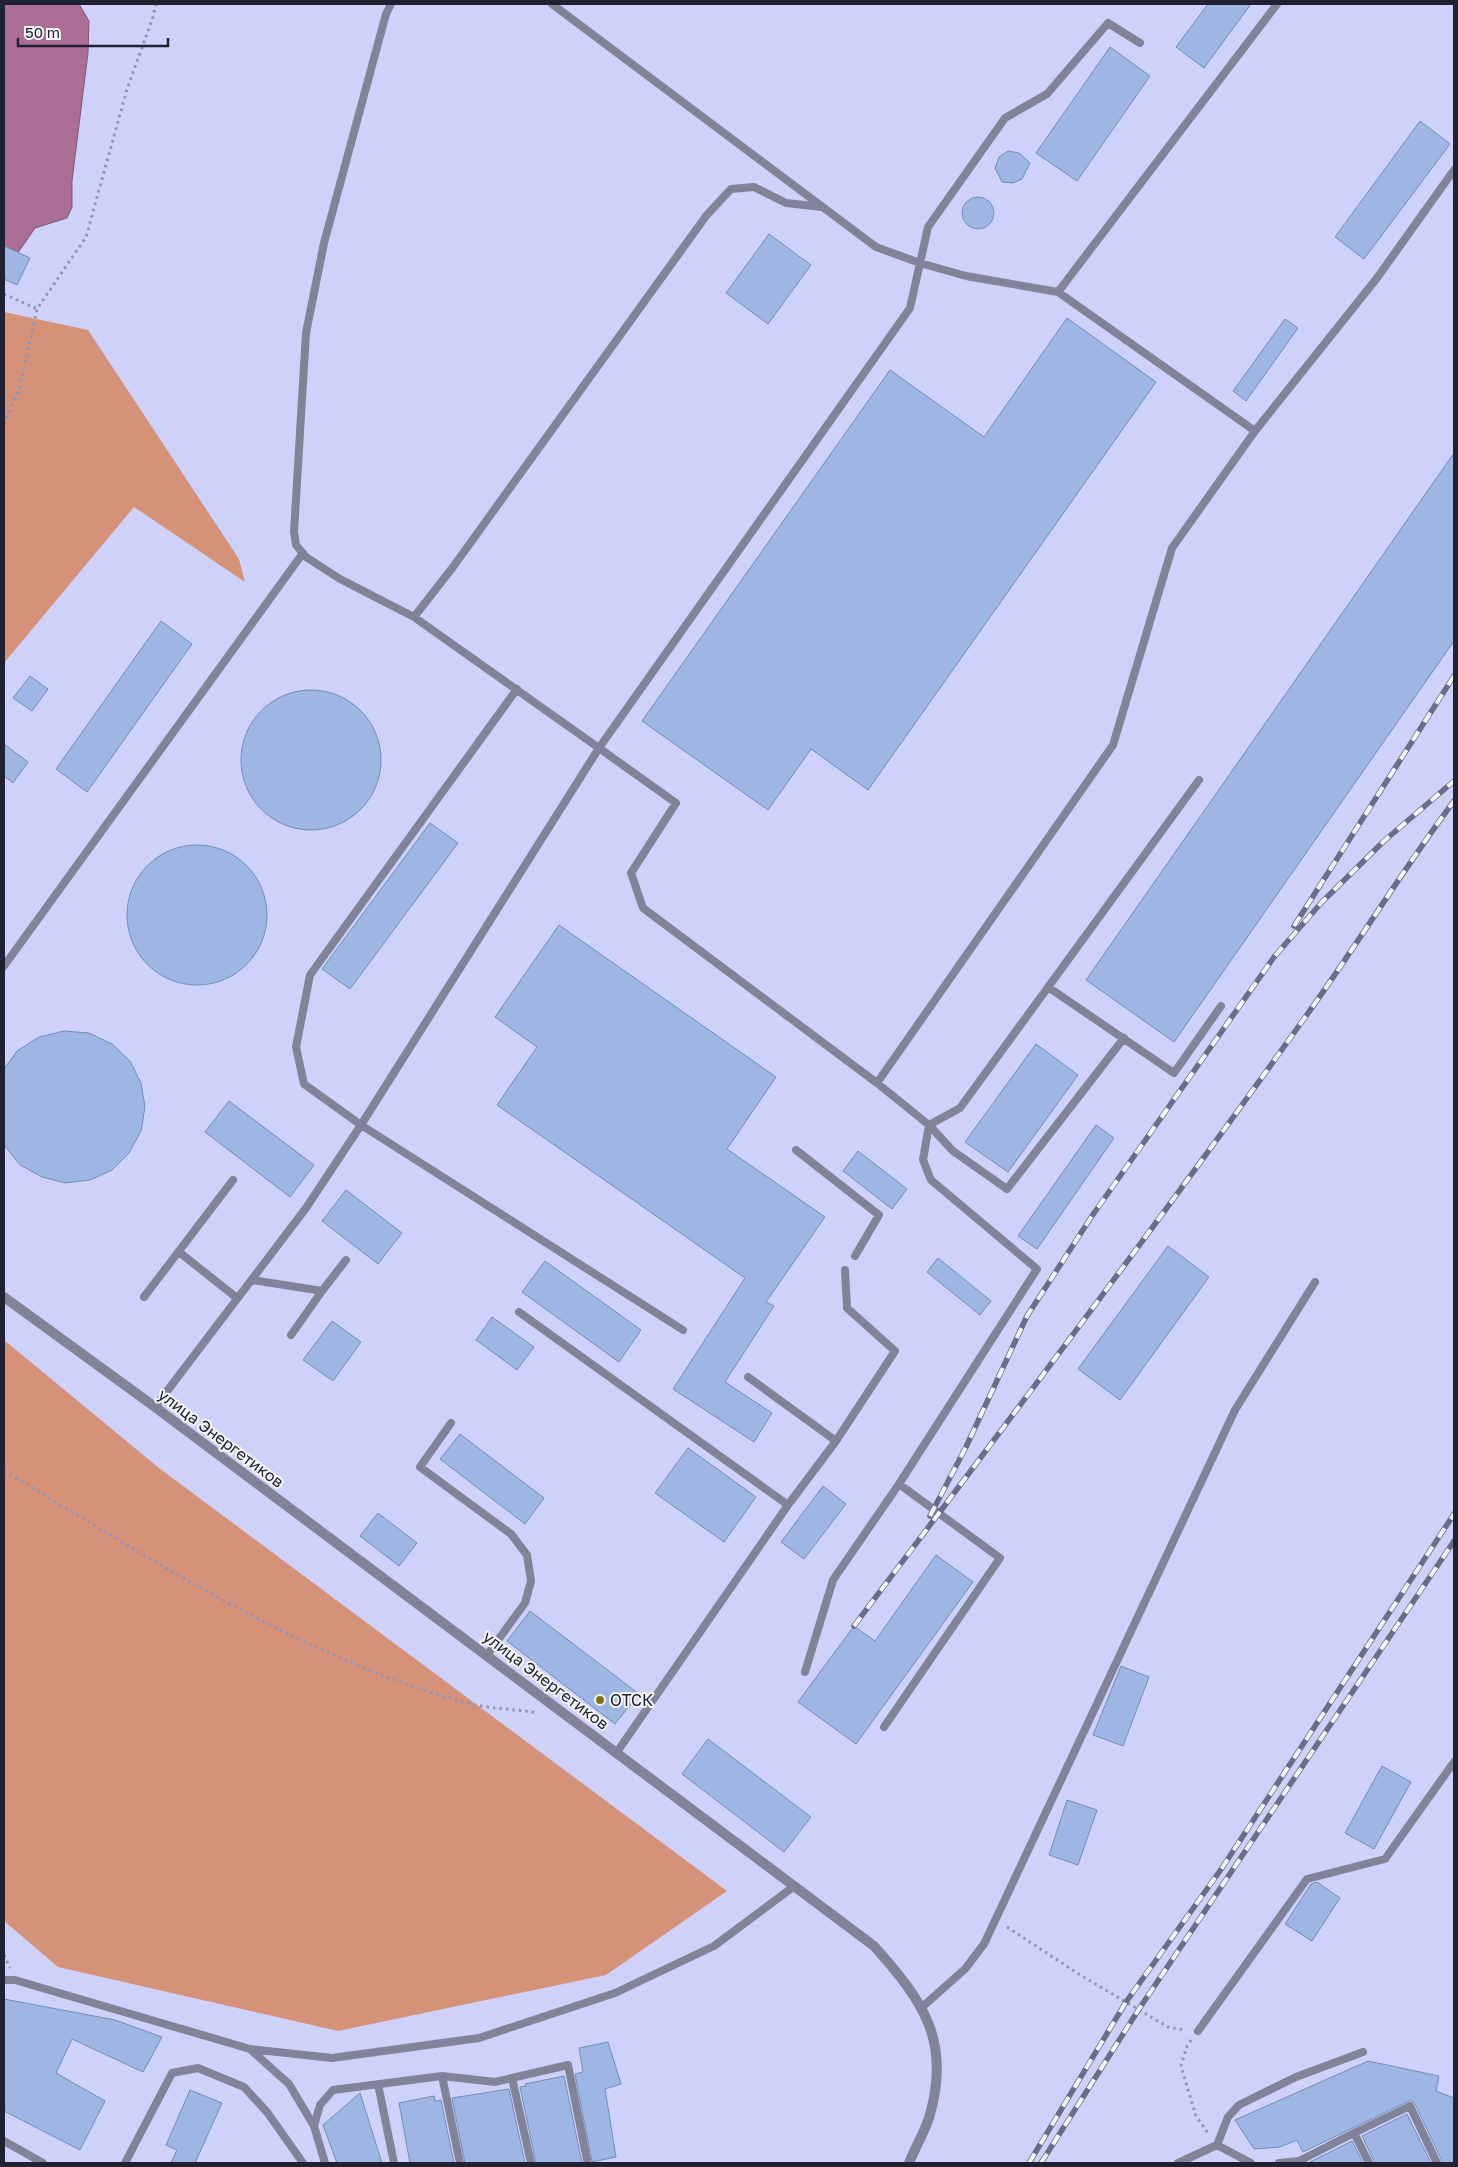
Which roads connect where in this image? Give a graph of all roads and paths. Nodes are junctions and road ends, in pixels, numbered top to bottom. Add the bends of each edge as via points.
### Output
1 (156, 4) edge
2 (391, 4) edge
3 (552, 4) edge
4 (1277, 4) edge
5 (1140, 43) dead end
6 (1454, 170) edge
7 (824, 207) junction
8 (920, 263) junction
9 (1058, 292) junction
10 (4, 294) edge
11 (38, 309) junction
12 (4, 424) edge
13 (1255, 430) junction
14 (303, 553) junction
15 (414, 617) junction
16 (517, 689) junction
17 (599, 748) junction
18 (1199, 780) dead end
19 (4, 966) edge
20 (1048, 987) junction
21 (1221, 1006) dead end
22 (1124, 1038) junction
23 (877, 1083) junction
24 (361, 1125) junction
25 (929, 1125) junction
26 (796, 1150) dead end
27 (233, 1180) dead end
28 (179, 1252) junction
29 (855, 1256) dead end
30 (346, 1260) dead end
31 (845, 1270) dead end
32 (252, 1280) junction
33 (1314, 1282) dead end
34 (322, 1291) junction
35 (4, 1297) edge
36 (144, 1297) dead end
37 (237, 1298) junction
38 (520, 1312) dead end
39 (683, 1330) dead end
40 (291, 1335) dead end
41 (748, 1377) dead end
42 (155, 1407) junction
43 (451, 1423) dead end
44 (836, 1441) junction
45 (4, 1471) edge
46 (899, 1484) junction
47 (788, 1505) junction
48 (487, 1655) junction
49 (805, 1672) dead end
50 (544, 1714) dead end
51 (884, 1727) dead end
52 (617, 1752) junction
53 (1454, 1762) edge
54 (793, 1887) junction
55 (996, 1919) junction
56 (4, 1980) edge
57 (921, 2008) junction
58 (1198, 2031) junction
59 (250, 2049) junction
60 (1363, 2052) dead end
61 (442, 2076) junction
62 (512, 2078) junction
63 (378, 2084) junction
64 (314, 2126) junction
65 (1354, 2134) junction
66 (4, 2141) edge
67 (1217, 2146) junction
68 (587, 2160) dead end
69 (1300, 2162) edge
70 (43, 2163) edge
71 (125, 2163) edge
72 (302, 2163) edge
73 (325, 2163) edge
74 (394, 2163) edge
75 (460, 2163) edge
76 (530, 2163) edge
77 (909, 2163) edge
78 (1178, 2163) edge
79 (1251, 2163) edge
80 (1279, 2163) edge
81 (1370, 2163) edge
82 (1437, 2163) edge

1 - 11 path via 127,89 86,238
2 - 14 lane via 324,243 306,333 294,532 296,545
3 - 7 lane
4 - 9 lane
5 - 8 lane via 1108,23 1047,94 1005,118 928,226
6 - 13 lane via 1377,278
7 - 8 lane via 876,247
7 - 15 lane via 786,203 754,187 731,189 706,216
8 - 9 lane via 966,276
8 - 17 lane via 910,308
9 - 13 lane
10 - 11 path
11 - 12 path via 19,390
13 - 23 lane via 1172,548 1113,745
14 - 15 lane via 340,579
14 - 19 lane
15 - 16 lane
16 - 17 lane
16 - 24 lane via 310,975 296,1047 304,1084
17 - 23 lane via 676,803 631,873 643,908
17 - 24 lane
18 - 20 lane
20 - 22 lane
20 - 25 lane via 960,1108
21 - 22 lane via 1174,1073
22 - 25 lane via 1007,1189 953,1151
23 - 25 lane
24 - 32 lane via 306,1208
24 - 39 lane
25 - 46 lane via 923,1160 931,1180 1037,1269
26 - 29 lane via 879,1215
27 - 28 lane
28 - 36 lane
28 - 37 lane
30 - 34 lane
31 - 44 lane via 847,1308 896,1351
32 - 34 lane
32 - 37 lane
33 - 55 lane via 1235,1410
34 - 40 lane
35 - 42 street, улица Энергетиков
37 - 42 lane
38 - 47 lane
41 - 44 lane
42 - 48 street, улица Энергетиков
43 - 48 lane via 420,1466 511,1534 527,1555 532,1580 525,1603
44 - 47 lane
45 - 50 path via 246,1614 386,1677 472,1704
46 - 49 lane via 833,1580
46 - 51 lane via 1000,1558
47 - 52 lane
48 - 52 street, улица Энергетиков
52 - 54 street, улица Энергетиков
53 - 58 lane via 1384,1859 1307,1879
54 - 57 street, улица Энергетиков via 874,1946 904,1980
54 - 59 lane via 714,1946 615,1993 479,2038 332,2058
55 - 57 lane via 984,1944 965,1968
55 - 58 path via 1168,2028
56 - 59 lane via 15,1980
57 - 77 street, улица Энергетиков via 935,2043 938,2069 928,2118
58 - 67 path via 1187,2046 1181,2066 1196,2116
59 - 64 lane via 289,2084
60 - 67 lane via 1296,2077 1239,2105 1228,2117
61 - 62 lane via 495,2082
61 - 63 lane
61 - 75 lane
62 - 68 lane via 568,2065
62 - 76 lane
63 - 64 lane via 334,2090 320,2105
63 - 74 lane
64 - 73 lane
65 - 69 lane
65 - 81 lane
65 - 82 lane via 1410,2106
66 - 70 lane
67 - 78 lane
67 - 79 lane
69 - 80 lane
71 - 72 lane via 172,2073 198,2068 244,2087 267,2112

